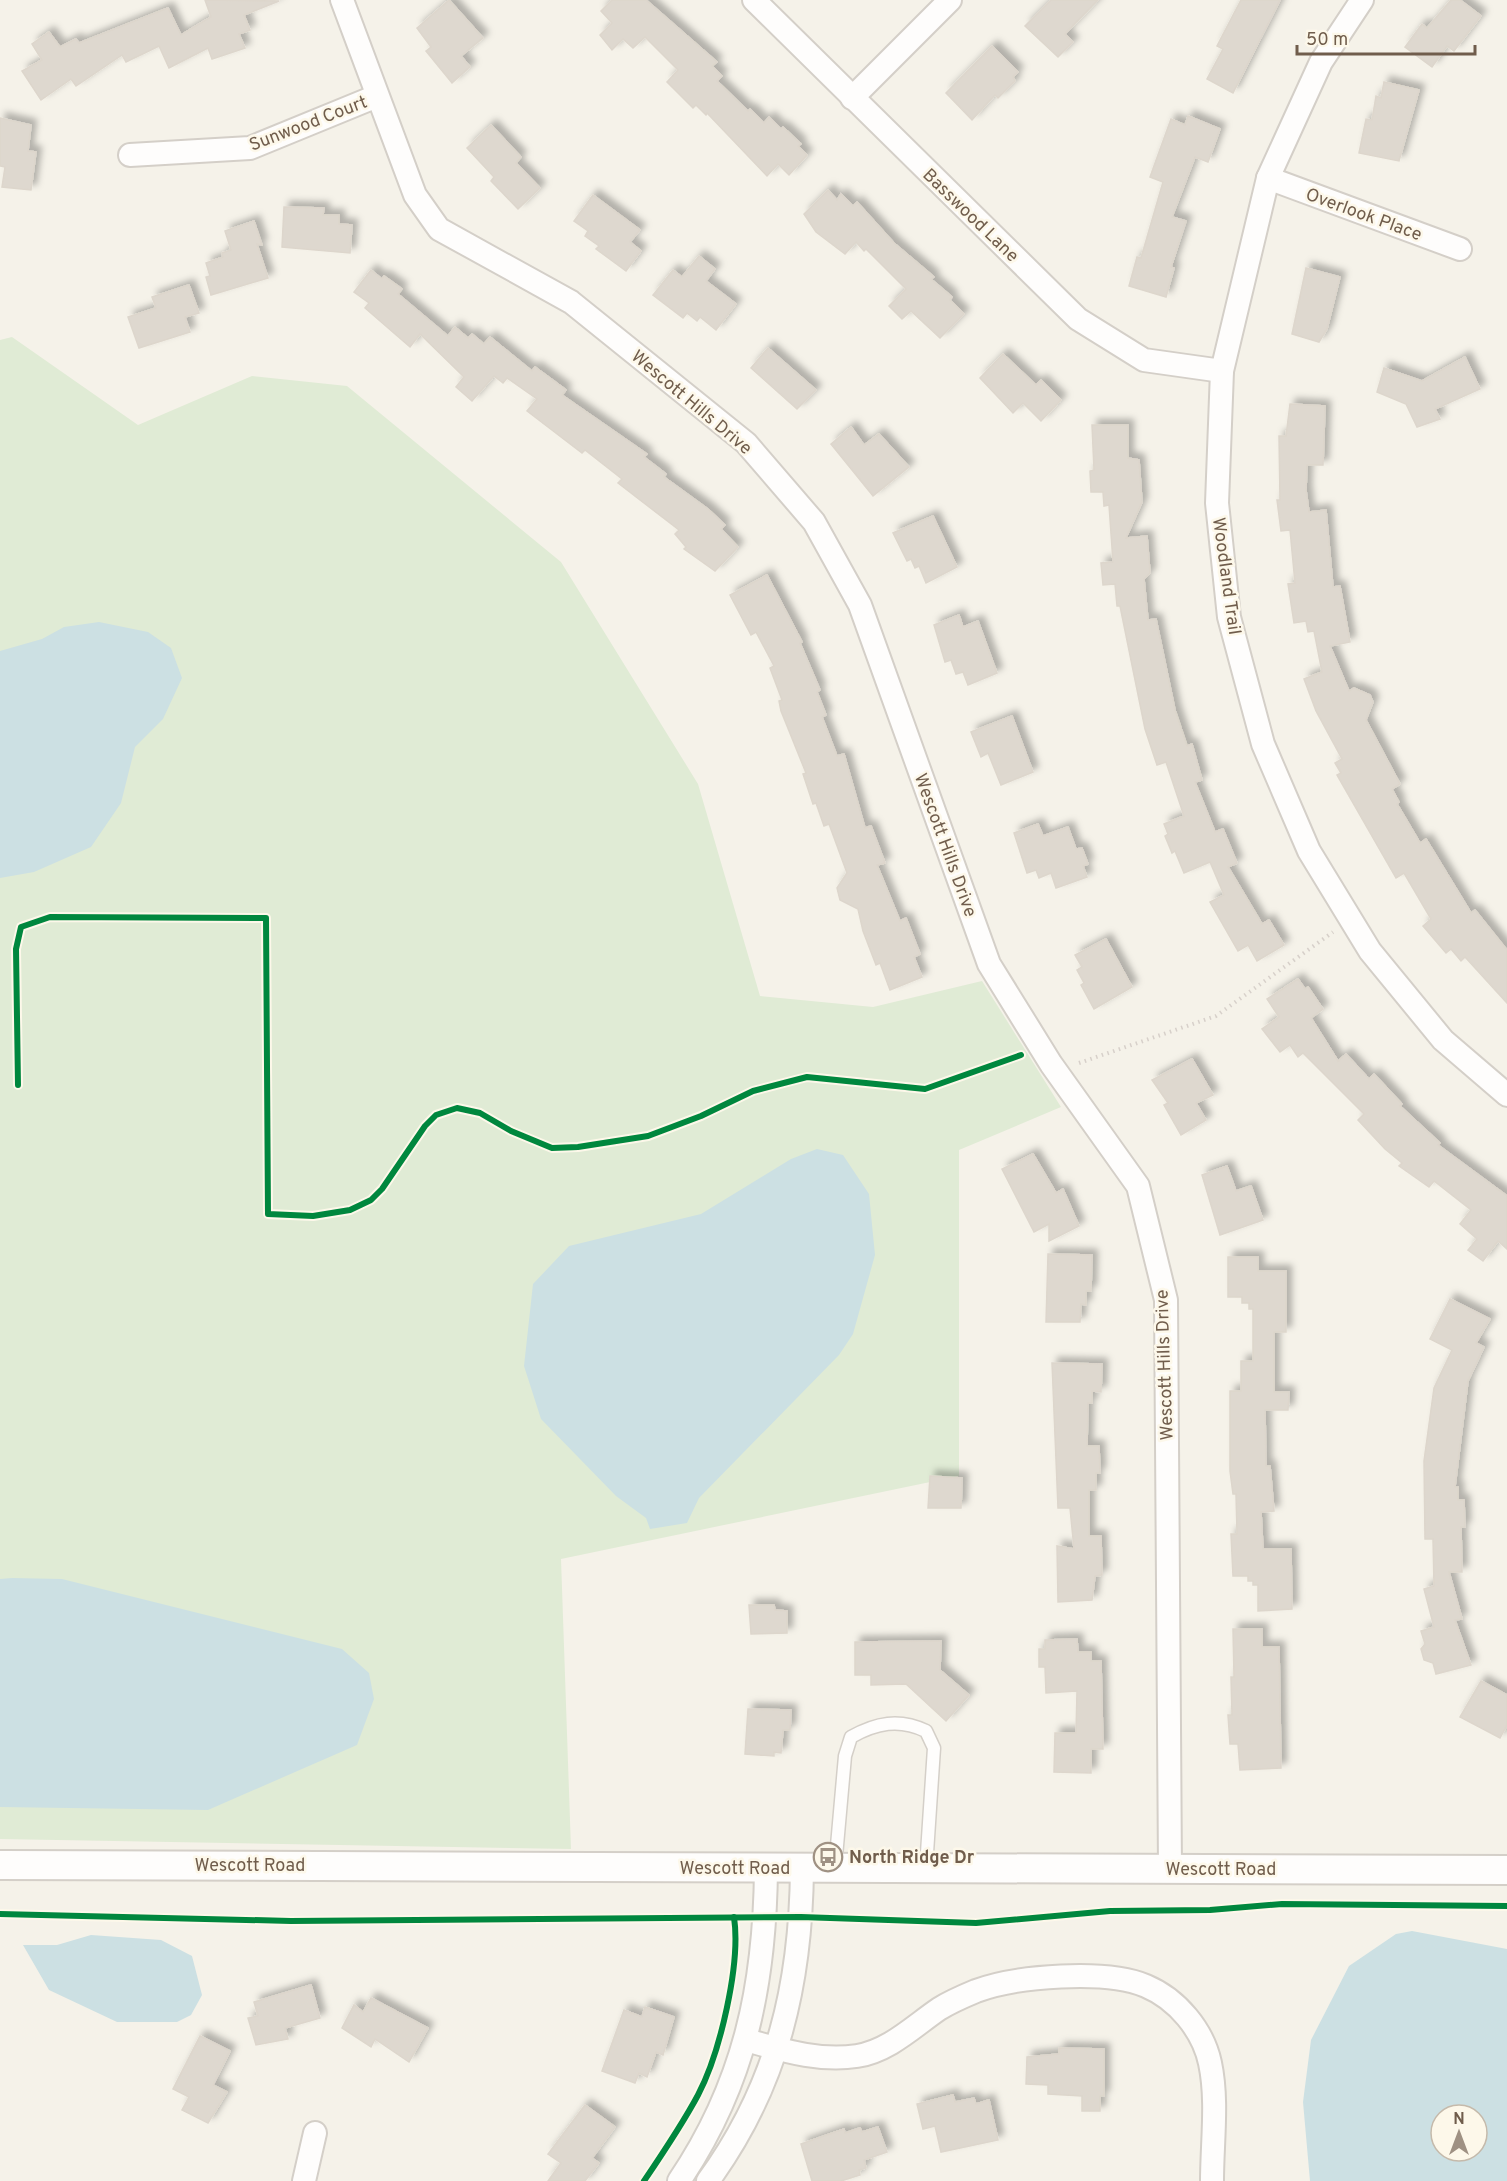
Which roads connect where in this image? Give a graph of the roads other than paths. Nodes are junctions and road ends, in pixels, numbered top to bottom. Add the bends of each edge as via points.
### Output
1 (342, 0) edge
2 (754, 0) edge
3 (950, 0) edge
4 (1362, 0) edge
5 (377, 96) junction
6 (852, 98) junction
7 (130, 155) dead end
8 (1268, 178) junction
9 (1460, 249) dead end
10 (1222, 371) junction
11 (1507, 1095) edge
12 (0, 1865) edge
13 (766, 1868) junction
14 (802, 1868) junction
15 (835, 1868) junction
16 (926, 1868) junction
17 (1170, 1869) junction
18 (1507, 1870) edge
19 (746, 2040) junction
20 (777, 2048) junction
21 (315, 2133) dead end
22 (304, 2181) edge
23 (679, 2181) edge
24 (708, 2181) edge
25 (1212, 2181) edge

1 - 5 street, Wescott Hills Drive
2 - 6 street, Basswood Lane
3 - 6 street
4 - 8 street, Woodland Trail via 1321,62
5 - 7 street, Sunwood Court via 250,148
5 - 17 street, Wescott Hills Drive via 415,195 439,229 571,302 746,443 814,522 860,606 989,964 1051,1064 1138,1185 1166,1300
6 - 10 street, Basswood Lane via 1078,320 1144,360
8 - 9 street, Overlook Place
8 - 10 street, Woodland Trail
10 - 11 street, Woodland Trail via 1217,503 1229,617 1263,744 1309,851 1370,951 1443,1040
12 - 13 street, Wescott Road
13 - 14 street, Wescott Road
13 - 19 street via 764,1948
14 - 15 street, Wescott Road
14 - 20 street via 796,1972
15 - 16 street, Wescott Road
15 - 16 lane via 850,1737 889,1722 926,1731 934,1748
16 - 17 street, Wescott Road
17 - 18 street, Wescott Road
19 - 20 street
19 - 23 street via 722,2106
20 - 24 street via 744,2125
20 - 25 street via 817,2056 858,2056 885,2046 941,2007 1014,1980 1104,1978 1145,1985 1181,2010 1204,2044 1212,2087
21 - 22 street

